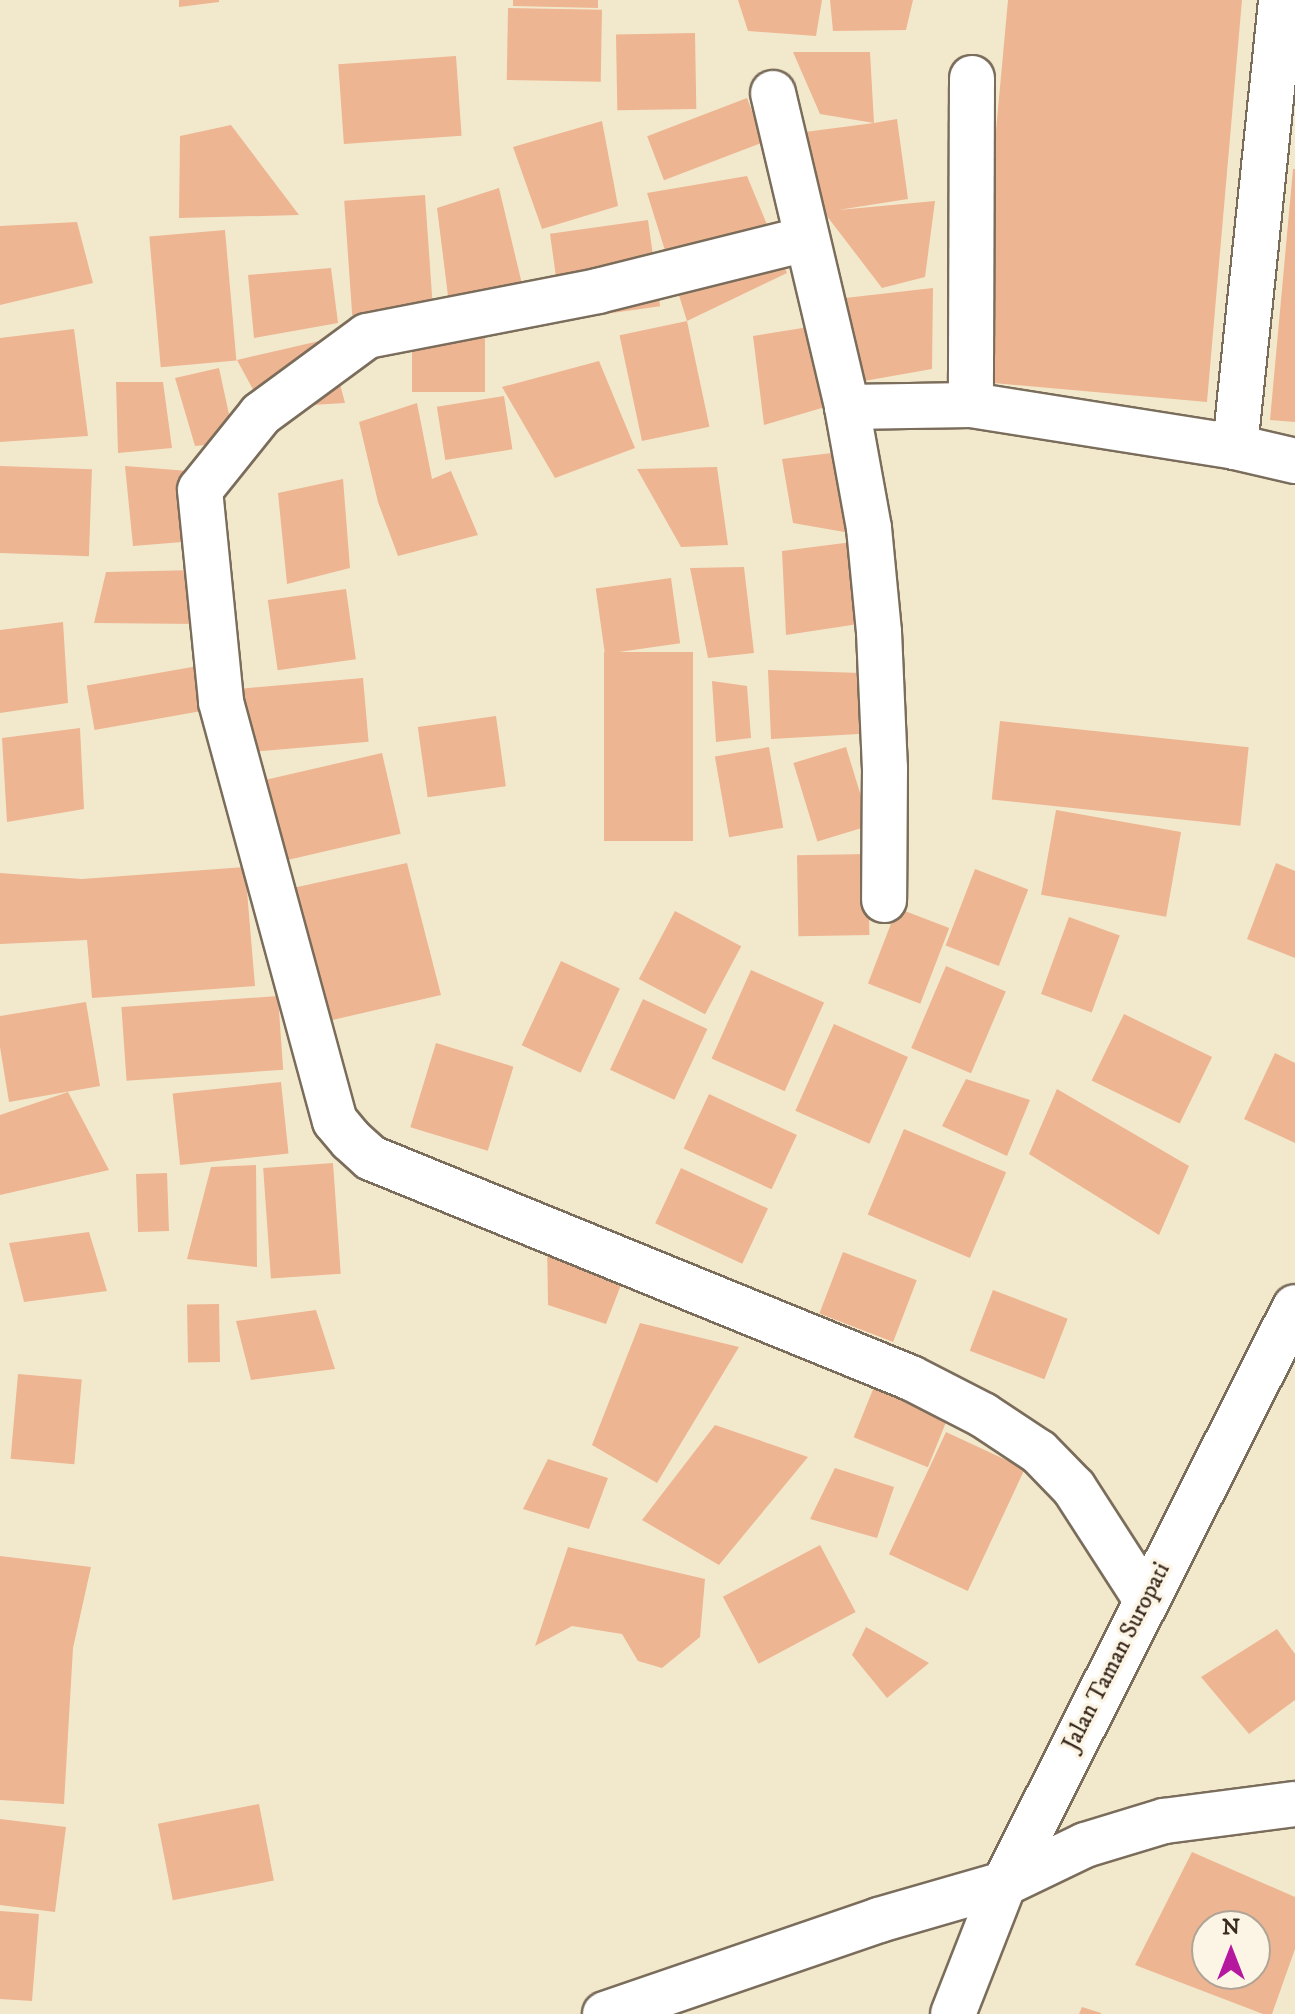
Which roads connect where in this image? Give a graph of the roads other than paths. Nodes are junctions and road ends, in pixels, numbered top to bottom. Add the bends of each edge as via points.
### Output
1 (1281, 0) edge
2 (972, 78) dead end
3 (773, 93) dead end
4 (806, 239) junction
5 (971, 405) junction
6 (847, 407) junction
7 (1235, 447) junction
8 (1295, 461) edge
9 (884, 900) dead end
10 (1295, 1307) edge
11 (1145, 1598) junction
12 (1295, 1804) edge
13 (1004, 1884) junction
14 (605, 2014) edge
15 (953, 2014) edge

1 - 7 street
2 - 5 street
3 - 4 street
4 - 6 street
4 - 11 street via 598,291 367,336 261,414 200,490 221,702 335,1121 351,1140 371,1158 911,1378 983,1415 1039,1452 1074,1488
5 - 6 street
5 - 7 street
6 - 9 street via 869,528 879,632
7 - 8 street
10 - 11 street, Jalan Taman Suropati
11 - 13 street, Jalan Taman Suropati
12 - 13 street via 1164,1821 1085,1845
13 - 14 street via 879,1920
13 - 15 street, Jalan Taman Suropati

